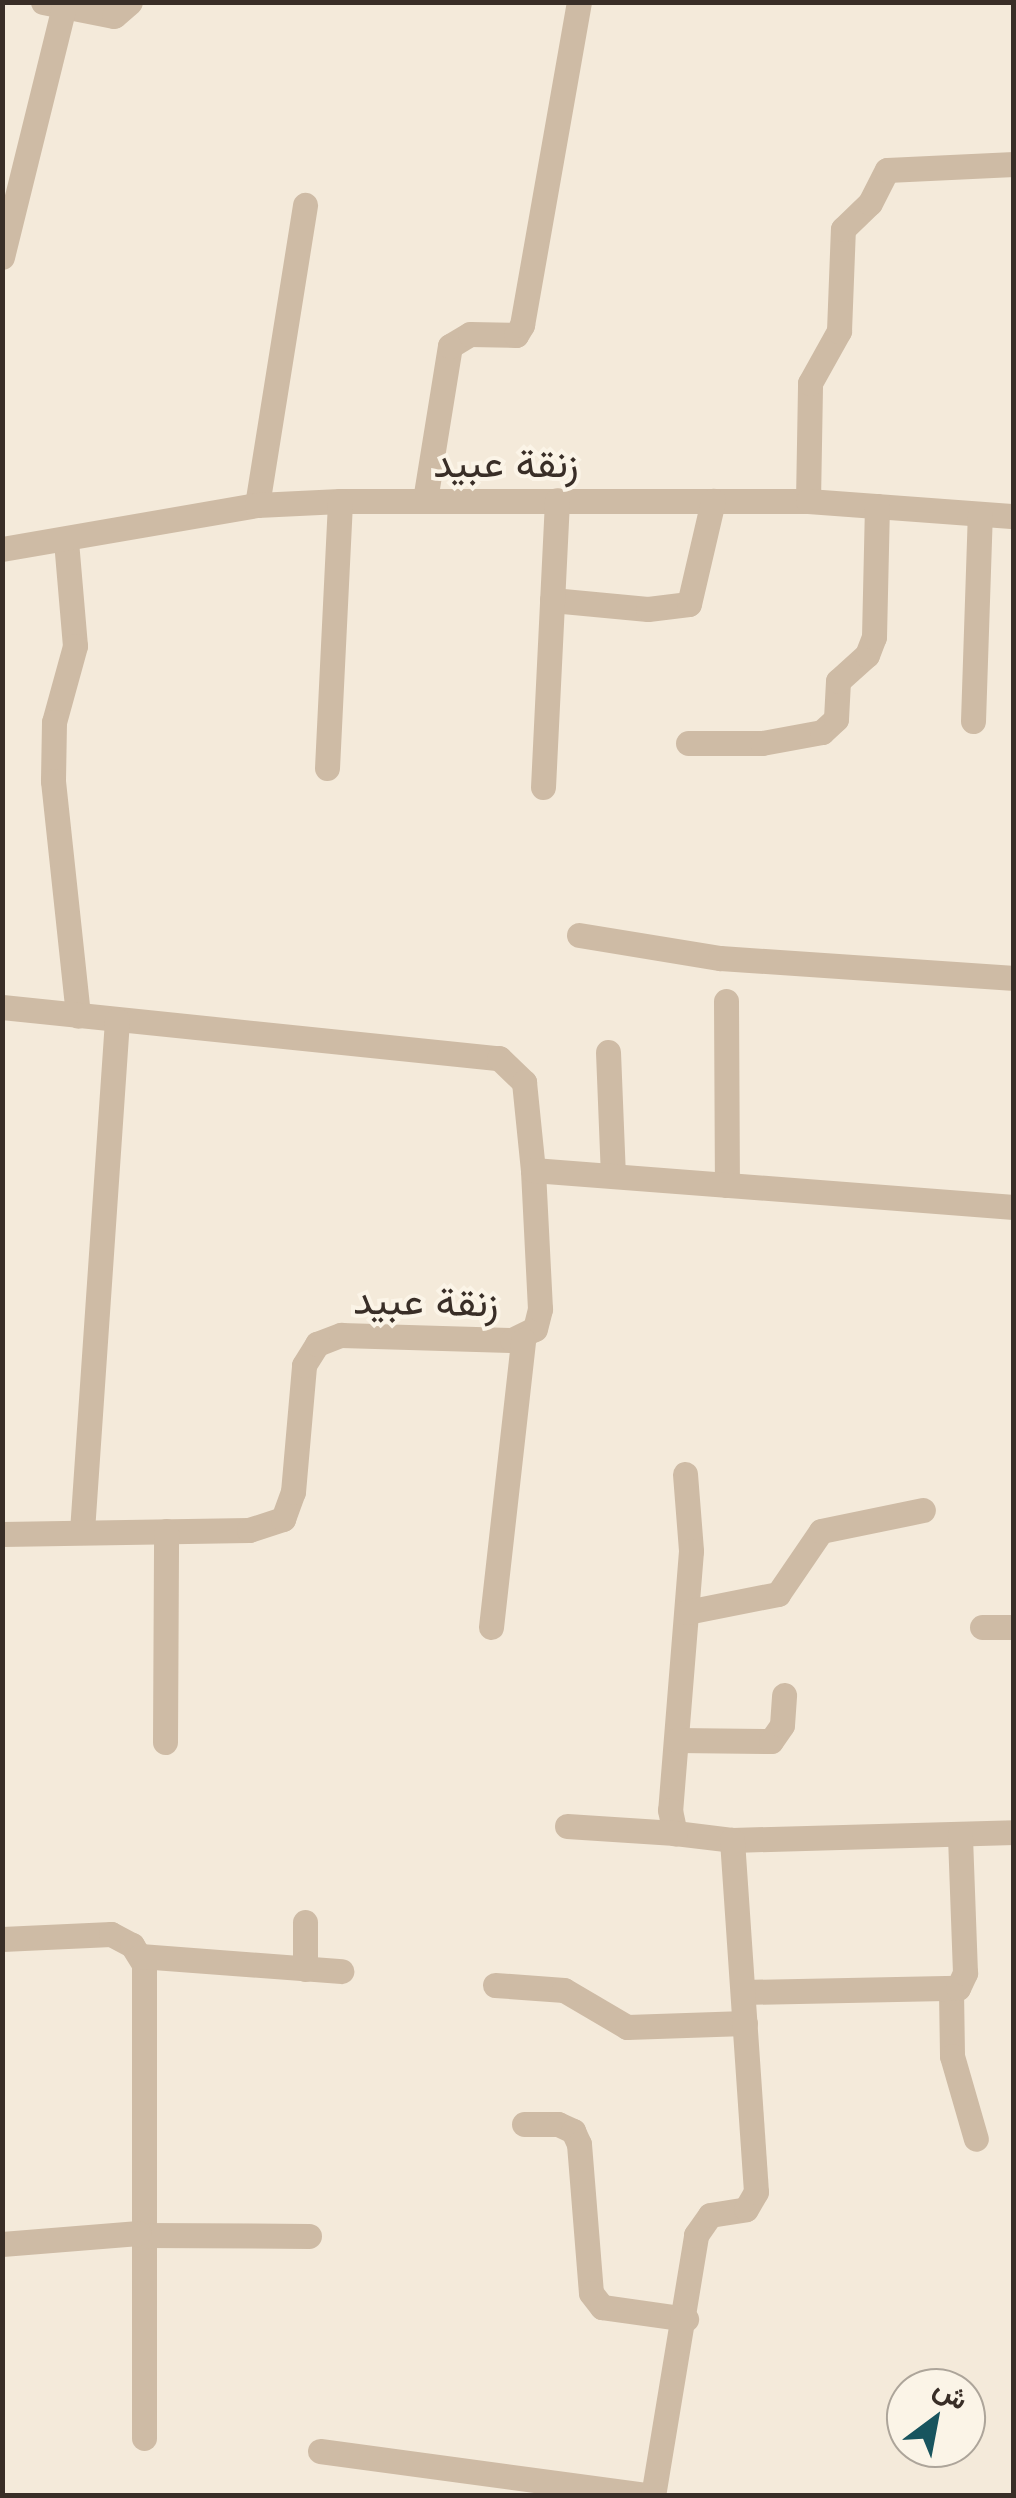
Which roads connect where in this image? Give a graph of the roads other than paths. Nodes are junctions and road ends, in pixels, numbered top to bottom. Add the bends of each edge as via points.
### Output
1 (130, 2) edge
2 (579, 2) edge
3 (54, 5) edge
4 (1014, 164) edge
5 (306, 206) dead end
6 (2, 257) edge
7 (424, 500) junction
8 (557, 500) junction
9 (340, 501) junction
10 (713, 501) junction
11 (808, 502) junction
12 (257, 505) junction
13 (878, 506) junction
14 (980, 514) junction
15 (1014, 516) edge
16 (66, 541) junction
17 (2, 548) edge
18 (552, 600) junction
19 (972, 721) dead end
20 (688, 743) dead end
21 (327, 768) dead end
22 (543, 787) dead end
23 (579, 935) dead end
24 (1014, 978) edge
25 (726, 1001) dead end
26 (2, 1007) edge
27 (78, 1016) junction
28 (117, 1020) junction
29 (608, 1052) dead end
30 (533, 1170) junction
31 (614, 1176) junction
32 (727, 1185) junction
33 (1014, 1208) edge
34 (523, 1340) junction
35 (685, 1474) dead end
36 (923, 1510) dead end
37 (82, 1531) junction
38 (166, 1531) junction
39 (2, 1534) edge
40 (687, 1612) junction
41 (492, 1626) dead end
42 (1014, 1627) edge
43 (982, 1628) dead end
44 (784, 1695) dead end
45 (677, 1740) junction
46 (165, 1742) dead end
47 (567, 1826) dead end
48 (1014, 1832) edge
49 (675, 1833) junction
50 (960, 1834) junction
51 (732, 1840) junction
52 (305, 1922) dead end
53 (2, 1939) edge
54 (140, 1956) junction
55 (304, 1969) junction
56 (341, 1971) dead end
57 (495, 1985) dead end
58 (952, 1991) junction
59 (743, 1992) junction
60 (745, 2023) junction
61 (524, 2124) dead end
62 (976, 2139) dead end
63 (139, 2234) junction
64 (310, 2236) dead end
65 (2, 2244) edge
66 (686, 2319) junction
67 (144, 2438) dead end
68 (320, 2451) dead end
69 (652, 2496) edge

1 - 3 street via 114,16
2 - 7 street via 522,325 516,335 470,334 450,346
3 - 6 street
4 - 11 street via 887,170 870,204 843,229 839,331 810,383
5 - 12 street
7 - 8 street, زنقة عبيد
7 - 9 street, زنقة عبيد
8 - 10 street, زنقة عبيد
8 - 18 street
9 - 12 street, زنقة عبيد
9 - 21 street
10 - 11 street, زنقة عبيد
10 - 18 street via 689,604 648,609
11 - 13 street, زنقة عبيد
12 - 16 street, زنقة عبيد
13 - 14 street, زنقة عبيد
13 - 20 street via 874,637 867,655 838,681 836,718 822,732 762,743
14 - 15 street, زنقة عبيد
14 - 19 street
16 - 17 street, زنقة عبيد
16 - 27 street via 75,646 54,722 52,781
18 - 22 street
23 - 24 street via 720,958
25 - 32 street
26 - 27 street, زنقة عبيد
27 - 28 street, زنقة عبيد
28 - 30 street, زنقة عبيد via 500,1058 524,1082
28 - 37 street
29 - 31 street
30 - 31 street
30 - 34 street, زنقة عبيد via 540,1309
31 - 32 street
32 - 33 street
34 - 38 street, زنقة عبيد via 325,1338 304,1365 293,1492 283,1519 249,1530
34 - 41 street
35 - 40 street
36 - 40 street via 822,1530 778,1594
37 - 38 street, زنقة عبيد
37 - 39 street, زنقة عبيد
38 - 46 street
40 - 45 street
42 - 43 street
44 - 45 street via 782,1725 772,1741
45 - 49 street via 670,1810
47 - 49 street
48 - 50 street
49 - 51 street
50 - 51 street
50 - 58 street via 964,1973
51 - 59 street
52 - 55 street
53 - 54 street via 111,1934
54 - 55 street
54 - 63 street via 146,1989
55 - 56 street
57 - 60 street via 564,1990 627,2027
58 - 59 street
58 - 62 street via 952,2056
59 - 60 street
60 - 66 street via 756,2192 746,2209 710,2216 700,2226
61 - 66 street via 574,2131 592,2293 602,2307
63 - 64 street
63 - 65 street
63 - 67 street
66 - 69 street
68 - 69 street

